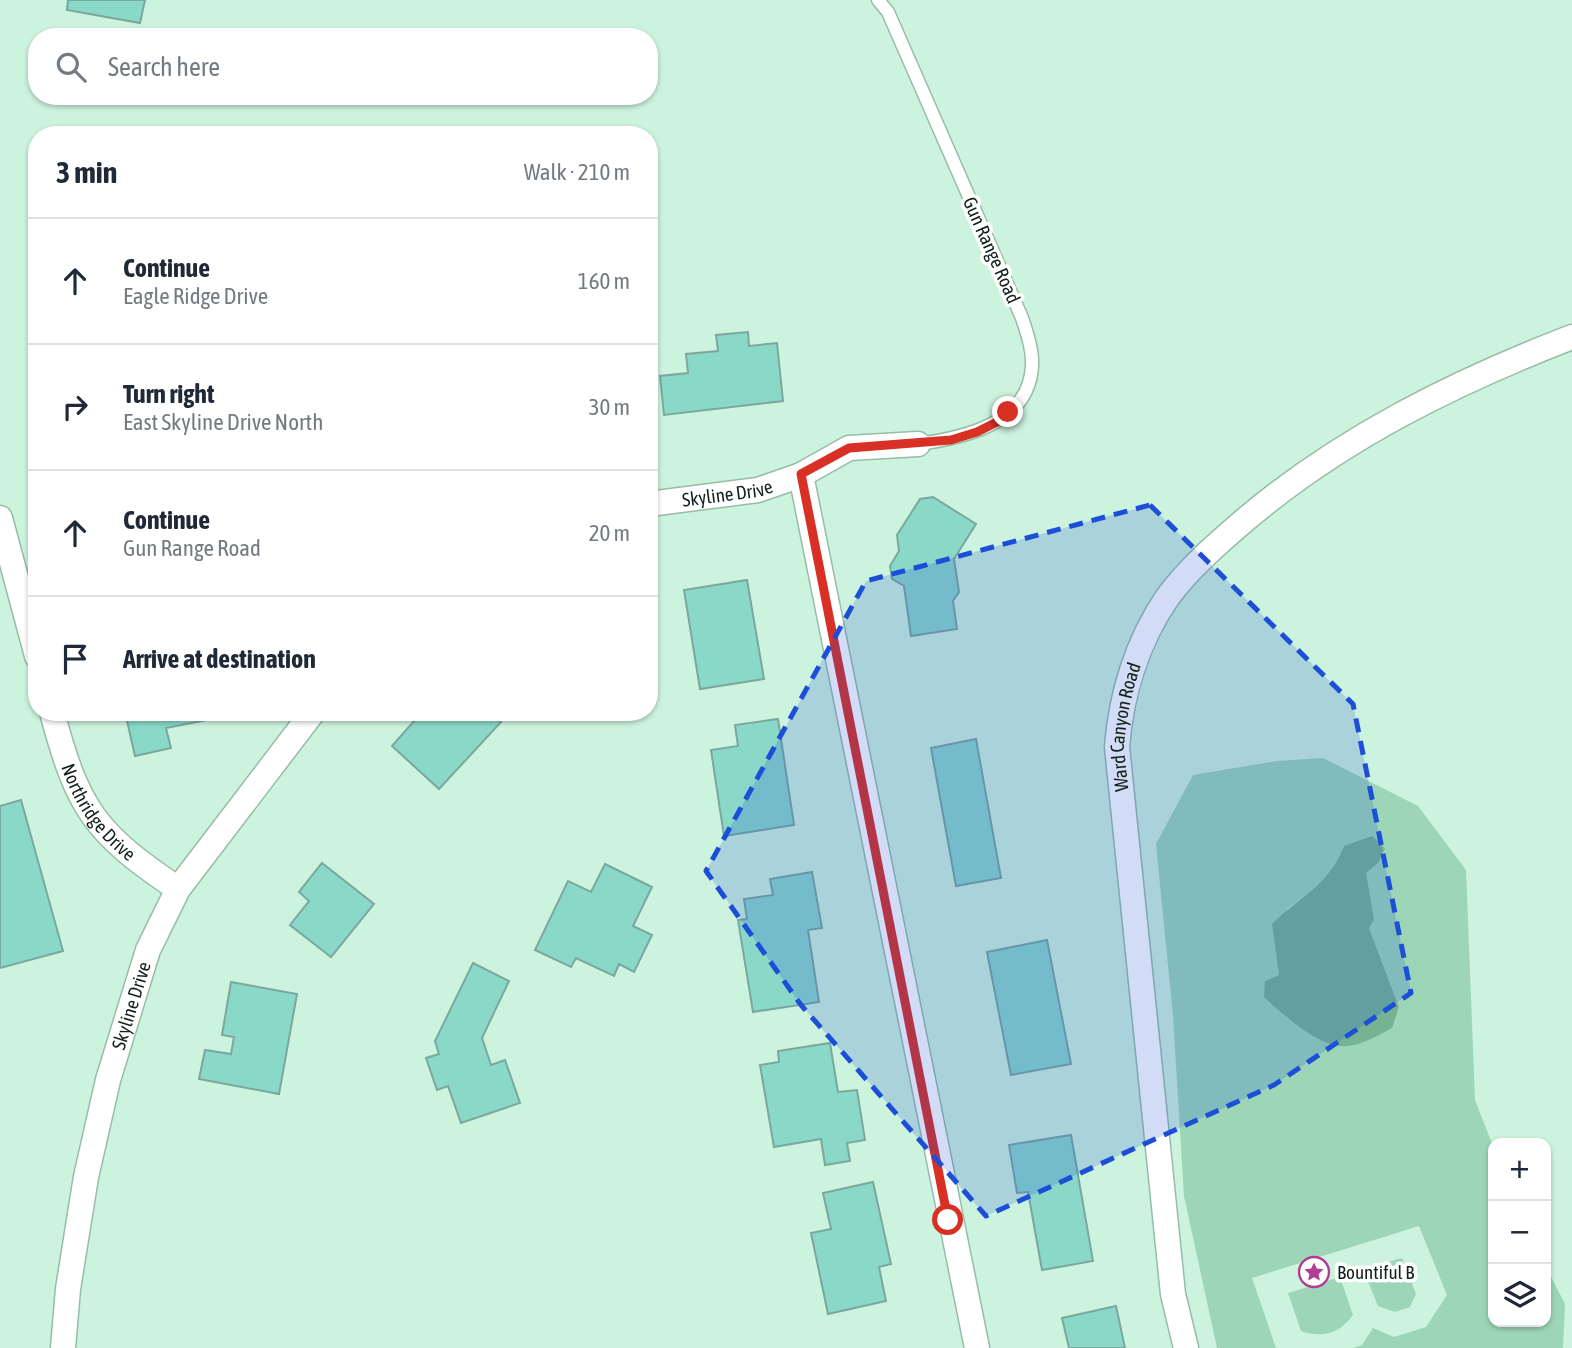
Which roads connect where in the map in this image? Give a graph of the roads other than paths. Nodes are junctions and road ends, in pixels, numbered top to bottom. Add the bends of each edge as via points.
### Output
1 (878, 0) edge
2 (1572, 337) edge
3 (918, 444) joint
4 (801, 474) junction
5 (658, 503) edge
6 (0, 518) edge
7 (28, 622) edge
8 (55, 721) edge
9 (306, 721) edge
10 (178, 889) junction
11 (63, 1348) edge
12 (977, 1348) edge
13 (1186, 1348) edge

1 - 3 lane, Gun Range Road via 888,12 1022,318 1032,366 1021,397 997,422 951,440
2 - 13 street, Ward Canyon Road via 1444,391 1290,482 1218,542 1168,598 1133,666 1120,704 1116,747 1173,1294
3 - 4 street, Skyline Drive via 849,448
4 - 5 street, Skyline Drive via 758,490
4 - 12 street
6 - 7 street
8 - 10 street, Northridge Drive via 69,773 93,817 130,857
9 - 10 street, Skyline Drive
10 - 11 street, Skyline Drive via 148,950 108,1080 86,1177

